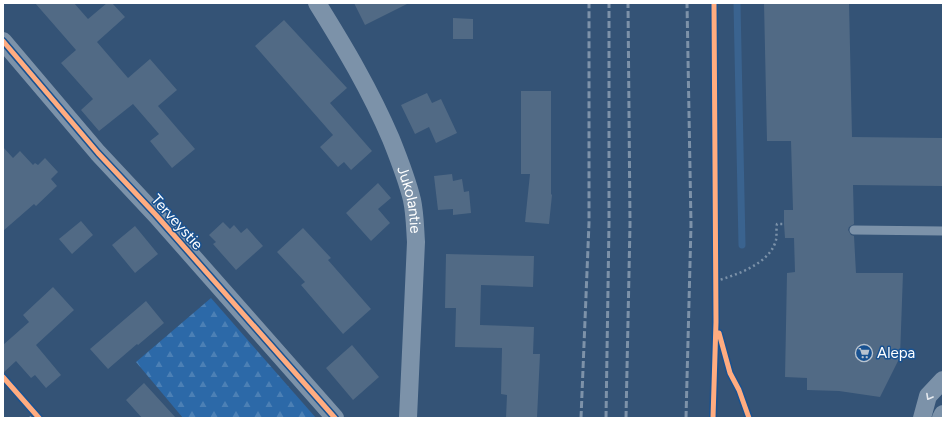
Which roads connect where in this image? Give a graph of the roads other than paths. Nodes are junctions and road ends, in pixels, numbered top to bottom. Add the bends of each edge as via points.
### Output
1 (317, 3) edge
2 (3, 41) edge
3 (854, 230) dead end
4 (943, 231) edge
5 (943, 380) edge
6 (943, 414) edge
7 (335, 418) edge
8 (408, 418) edge
9 (922, 418) edge
10 (942, 418) edge

1 - 8 street, Jukolantie via 346,49 376,105 400,160 412,200 416,242
2 - 7 street, Terveystie via 98,153
3 - 4 lane
5 -> 9 street via 928,396
6 - 10 street

